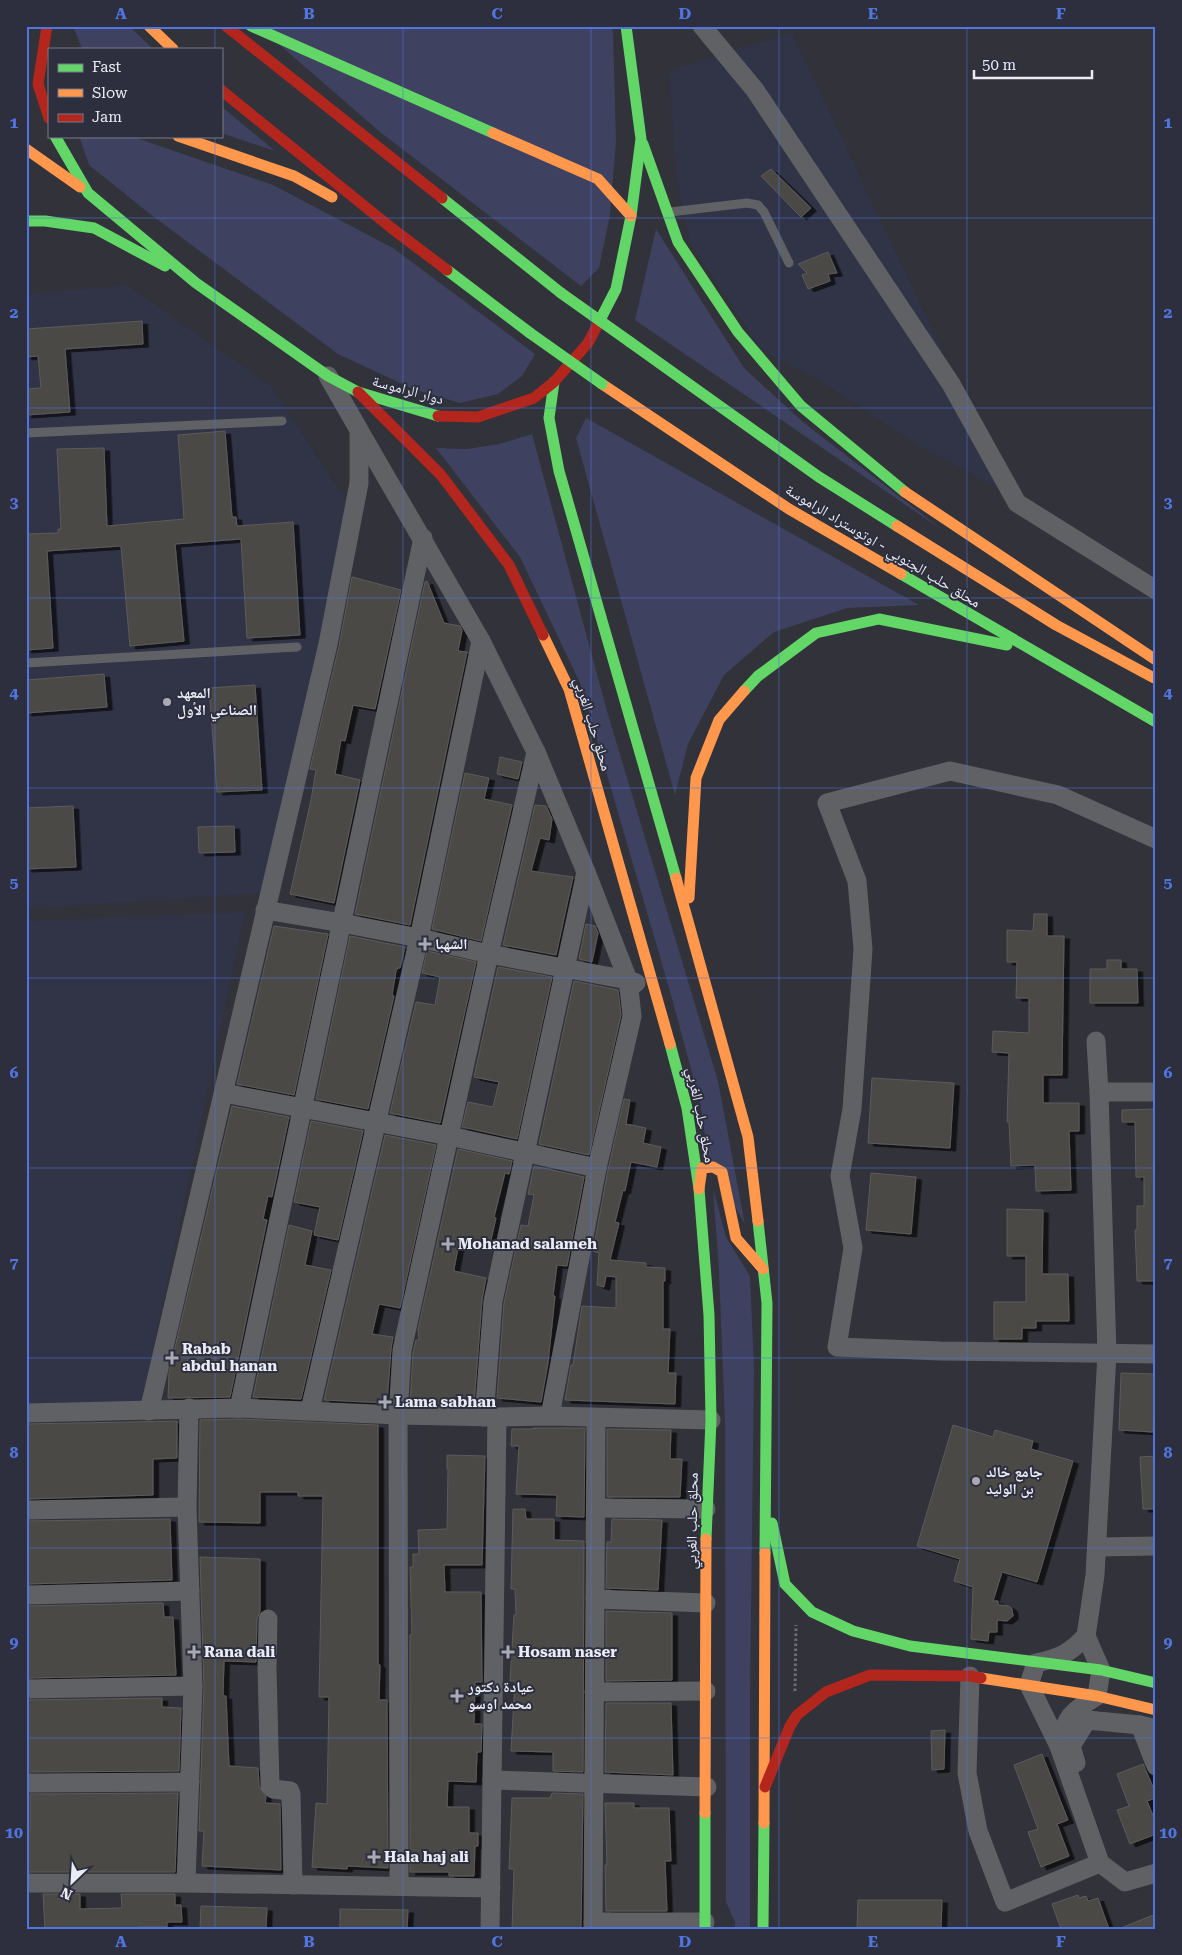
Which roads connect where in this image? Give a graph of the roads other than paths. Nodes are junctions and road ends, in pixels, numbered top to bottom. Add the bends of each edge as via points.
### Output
1 (47, 26) edge
2 (150, 26) edge
3 (226, 26) edge
4 (251, 26) edge
5 (626, 26) edge
6 (702, 26) edge
7 (48, 44) edge
8 (172, 48) edge
9 (26, 69) edge
10 (38, 84) junction
11 (222, 91) edge
12 (48, 115) edge
13 (56, 138) edge
14 (184, 138) edge
15 (641, 139) junction
16 (26, 149) edge
17 (88, 193) junction
18 (667, 212) junction
19 (631, 216) junction
20 (26, 222) edge
21 (394, 230) junction
22 (789, 263) dead end
23 (196, 283) junction
24 (328, 376) junction
25 (554, 382) junction
26 (358, 392) junction
27 (282, 421) dead end
28 (359, 430) junction
29 (26, 433) edge
30 (423, 538) junction
31 (1156, 590) edge
32 (481, 641) junction
33 (297, 647) dead end
34 (1030, 650) junction
35 (1156, 660) edge
36 (26, 663) edge
37 (1156, 679) edge
38 (1156, 722) edge
39 (536, 752) junction
40 (1156, 839) edge
41 (586, 872) junction
42 (265, 910) junction
43 (688, 920) junction
44 (342, 923) junction
45 (418, 938) junction
46 (489, 954) junction
47 (565, 968) junction
48 (628, 980) junction
49 (656, 992) junction
50 (1096, 1041) dead end
51 (224, 1092) junction
52 (1099, 1092) junction
53 (1156, 1092) edge
54 (302, 1108) junction
55 (376, 1123) junction
56 (449, 1136) junction
57 (524, 1152) junction
58 (597, 1168) junction
59 (699, 1189) junction
60 (763, 1269) junction
61 (1108, 1352) junction
62 (1156, 1354) edge
63 (189, 1408) junction
64 (238, 1408) junction
65 (310, 1410) junction
66 (149, 1411) junction
67 (26, 1413) edge
68 (398, 1415) junction
69 (550, 1416) junction
70 (491, 1417) junction
71 (596, 1418) junction
72 (711, 1420) junction
73 (766, 1498) junction
74 (187, 1507) junction
75 (596, 1508) junction
76 (706, 1509) junction
77 (26, 1510) edge
78 (1156, 1546) edge
79 (1097, 1547) junction
80 (190, 1591) junction
81 (26, 1595) edge
82 (595, 1599) junction
83 (706, 1603) junction
84 (268, 1619) dead end
85 (1086, 1636) junction
86 (1036, 1663) junction
87 (1102, 1670) junction
88 (970, 1676) junction
89 (1156, 1683) edge
90 (193, 1686) junction
91 (1029, 1686) junction
92 (26, 1689) edge
93 (706, 1691) junction
94 (594, 1692) junction
95 (1097, 1696) junction
96 (1156, 1710) edge
97 (1148, 1727) edge
98 (1059, 1746) junction
99 (1156, 1766) edge
100 (492, 1780) junction
101 (190, 1782) junction
102 (26, 1783) edge
103 (594, 1784) junction
104 (707, 1788) junction
105 (763, 1790) junction
106 (1078, 1800) junction
107 (1100, 1863) junction
108 (705, 1866) junction
109 (1156, 1873) edge
110 (26, 1883) edge
111 (186, 1883) junction
112 (293, 1885) junction
113 (399, 1886) junction
114 (491, 1888) junction
115 (717, 1907) dead end
116 (593, 1925) edge
117 (705, 1925) edge
118 (490, 1929) edge
119 (763, 1929) edge

1 - 7 main road
2 - 8 main road
3 - 37 main road, محلق حلب الجنوبي - اوتوستراد الراموسة, bridge via 561,293 819,477 1056,625
4 - 19 main road via 598,179
5 - 15 main road, دوار الراموسة
6 - 31 street via 755,90 951,384 1017,503
7 - 10 main road
9 - 10 main road
10 - 12 main road
11 - 21 main road
13 - 17 main road, دوار الراموسة
14 - 21 main road via 294,176
15 - 18 main road
15 - 19 main road, دوار الراموسة
16 - 17 main road
17 - 23 main road, دوار الراموسة
18 - 22 lane via 758,204
18 - 35 main road via 678,242 738,332 801,406 896,486
19 - 25 main road, دوار الراموسة via 616,289 588,343
20 - 23 main road via 45,220 94,228
21 - 34 main road, محلق حلب الجنوبي - اوتوستراد الراموسة, bridge via 530,333 789,510
23 - 24 main road, دوار الراموسة
24 - 26 main road, دوار الراموسة
24 - 28 street
25 - 26 main road, دوار الراموسة via 534,398 478,417 435,416
25 - 43 main road via 549,418 559,471
26 - 49 main road, محلق حلب الغربي via 441,475 509,565 569,689
27 - 29 lane
28 - 30 street
28 - 42 street via 359,484 328,644
30 - 32 street
30 - 44 street
32 - 39 street
32 - 45 street
33 - 36 lane
34 - 38 main road, محلق حلب الجنوبي - اوتوستراد الراموسة
34 - 43 main road via 879,619 816,633 758,676 719,720 696,778
39 - 41 street
39 - 46 street
40 - 61 street via 1058,795 950,771 827,803 857,882 863,948 852,1109 840,1176 853,1248 837,1347
41 - 47 street
41 - 48 street
42 - 44 street
42 - 51 street
43 - 60 main road via 748,1138
44 - 45 street
44 - 54 street
45 - 46 street
45 - 55 street
46 - 47 street
46 - 56 street
47 - 48 street
47 - 57 street
48 - 49 street
48 - 58 street via 632,1016
49 - 59 main road, محلق حلب الغربي via 687,1108
50 - 52 street
51 - 54 street
51 - 66 street
52 - 53 street
52 - 61 street
54 - 55 street
54 - 64 street
55 - 56 street
55 - 65 street
56 - 57 street
56 - 68 street via 402,1350
57 - 58 street
57 - 70 street via 493,1301
58 - 69 street
59 - 60 main road via 702,1168 713,1167 722,1172 736,1238
59 - 72 main road, محلق حلب الغربي via 709,1315
60 - 73 main road via 767,1303
61 - 62 street
61 - 79 street
63 - 64 street
63 - 66 street
63 - 74 street
64 - 65 street
65 - 68 street
66 - 67 street
68 - 70 street
68 - 113 street
69 - 70 street
69 - 71 street
70 - 100 street
71 - 72 street
71 - 75 street
72 - 76 main road, محلق حلب الغربي
73 - 86 main road via 785,1584 812,1612 853,1631 910,1646
73 - 105 main road
74 - 77 street
74 - 80 street
75 - 76 street
75 - 82 street
76 - 83 main road, محلق حلب الغربي
78 - 79 street
79 - 85 street
80 - 81 street
80 - 90 street
82 - 83 street
82 - 94 street
83 - 93 main road, محلق حلب الغربي
84 - 112 street via 270,1786 291,1794
85 - 86 street via 1073,1650
85 - 87 street
86 - 87 main road
86 - 91 street
87 - 89 main road
87 - 95 street
88 - 91 main road
88 - 105 main road via 870,1675 826,1692 794,1719
88 - 107 street via 967,1773 978,1831 1006,1902
90 - 92 street
90 - 101 street
91 - 95 main road
91 - 98 street
93 - 94 street
93 - 104 main road, محلق حلب الغربي
94 - 103 street
95 - 96 main road
95 - 98 street via 1075,1709 1064,1726
97 - 99 street
97 - 106 street via 1087,1720 1071,1746 1088,1796
98 - 106 street
100 - 103 street
100 - 114 street
101 - 102 street
101 - 111 street
103 - 104 street
103 - 116 street
104 - 108 main road, محلق حلب الغربي
105 - 119 main road
106 - 107 street
107 - 109 street via 1125,1882
108 - 115 main road
108 - 117 main road, محلق حلب الغربي
110 - 111 street
111 - 112 street
112 - 113 street
113 - 114 street
114 - 118 street
116 - 117 street

